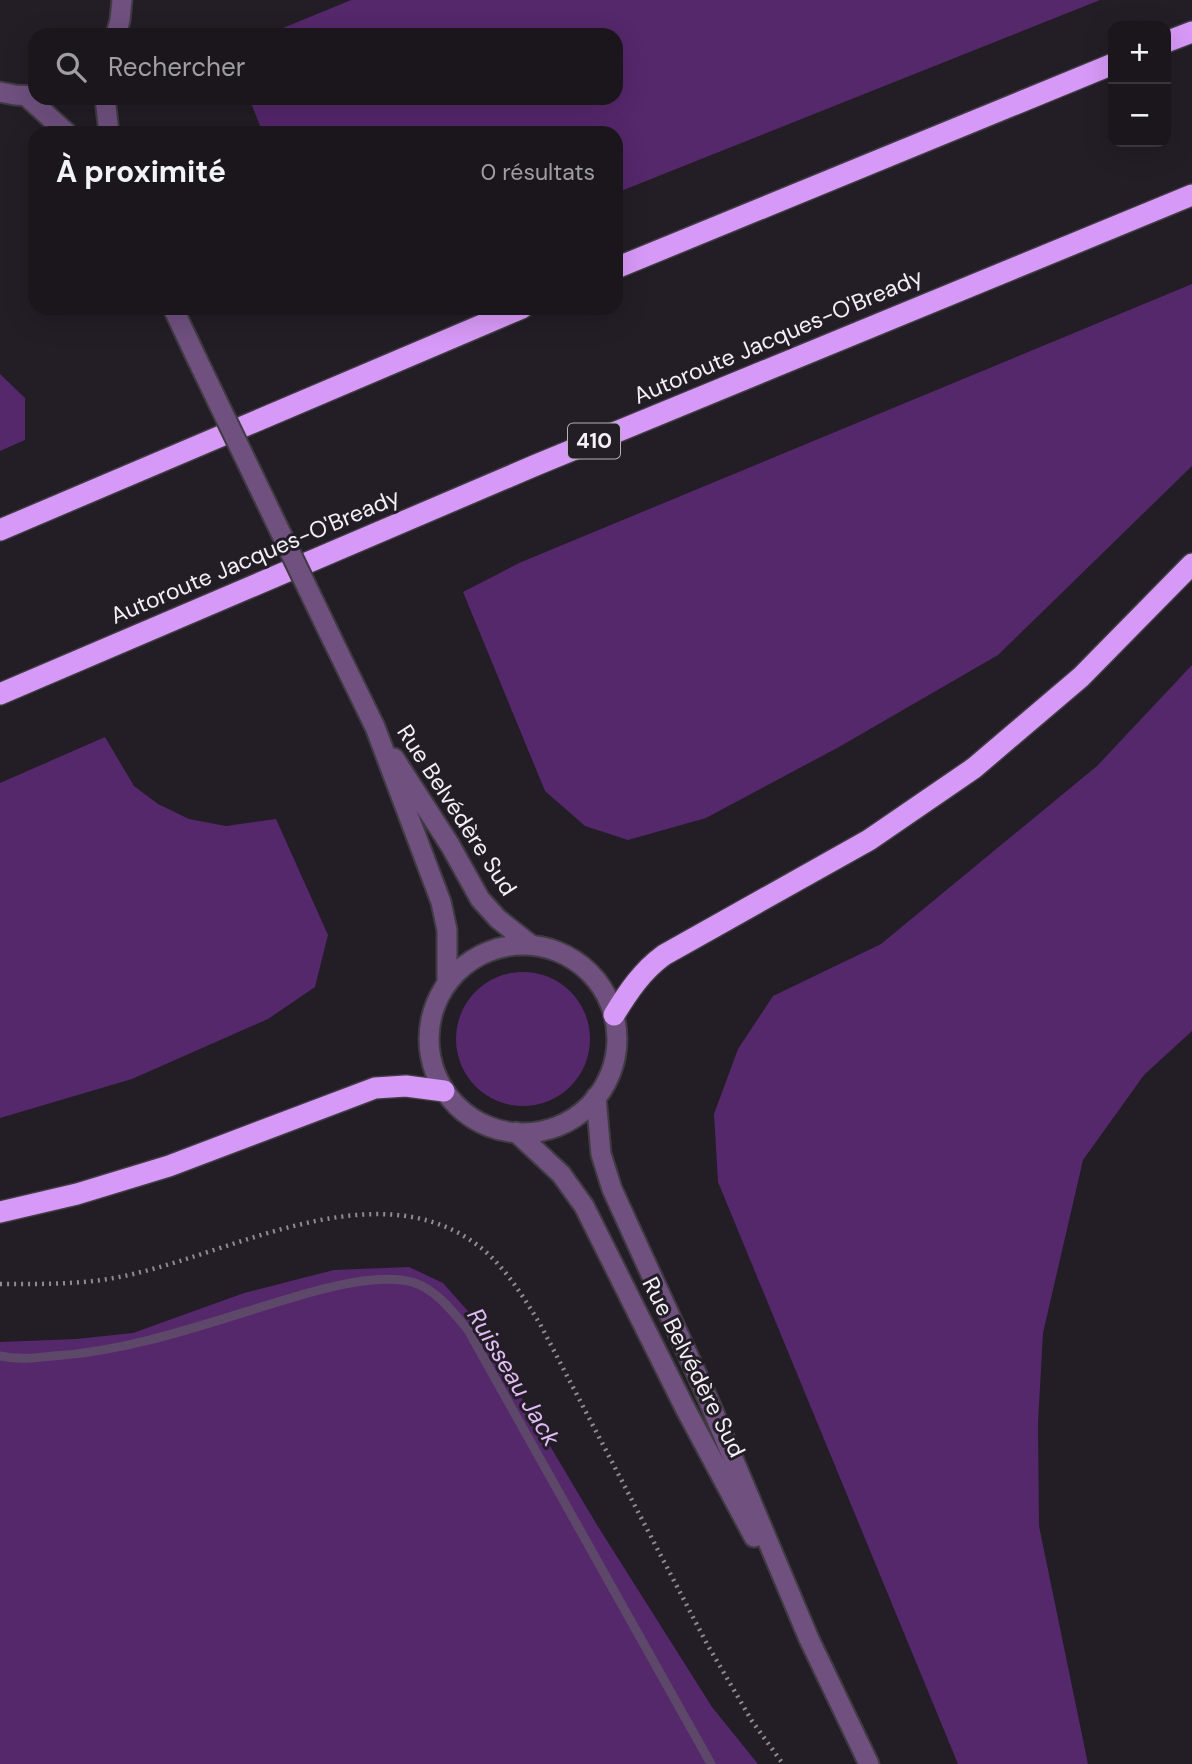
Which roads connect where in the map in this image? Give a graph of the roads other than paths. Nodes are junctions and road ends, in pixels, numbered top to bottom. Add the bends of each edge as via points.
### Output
1 (122, 0) edge
2 (118, 28) edge
3 (1192, 32) edge
4 (1171, 40) edge
5 (1108, 66) edge
6 (0, 92) edge
7 (28, 96) edge
8 (40, 105) edge
9 (106, 105) edge
10 (61, 126) edge
11 (108, 126) edge
12 (1192, 195) edge
13 (623, 265) edge
14 (176, 315) edge
15 (506, 315) edge
16 (0, 530) edge
17 (1192, 564) edge
18 (0, 694) edge
19 (375, 727) junction
20 (531, 945) junction
21 (447, 982) junction
22 (614, 1015) junction
23 (444, 1091) junction
24 (596, 1097) junction
25 (516, 1132) junction
26 (0, 1212) edge
27 (810, 1639) junction
28 (869, 1764) edge

1 - 2 street
3 - 4 highway
5 - 13 highway
6 - 7 street
8 - 10 street
9 - 11 street
12 - 18 highway, Autoroute Jacques-O'Bready / 410 via 513,475
14 - 19 street, Rue Belvédère Sud, bridge
15 - 16 highway
17 - 22 highway via 1081,677 974,768 869,840 664,955 634,983
19 - 20 street, Rue Belvédère Sud via 480,899
19 - 21 street, Rue Belvédère Sud via 441,902 447,930
20 - 21 street via 489,951 464,965
20 - 22 street via 564,954 589,972
21 - 23 street via 429,1031 429,1051
22 - 24 street via 615,1054 607,1081
23 - 25 street via 478,1121
23 - 26 highway via 375,1088 169,1166
24 - 25 street via 565,1122
24 - 27 street, Rue Belvédère Sud via 601,1154 612,1189
25 - 27 street, Rue Belvédère Sud via 561,1174 584,1206 686,1410
27 - 28 street, Rue Belvédère Sud

